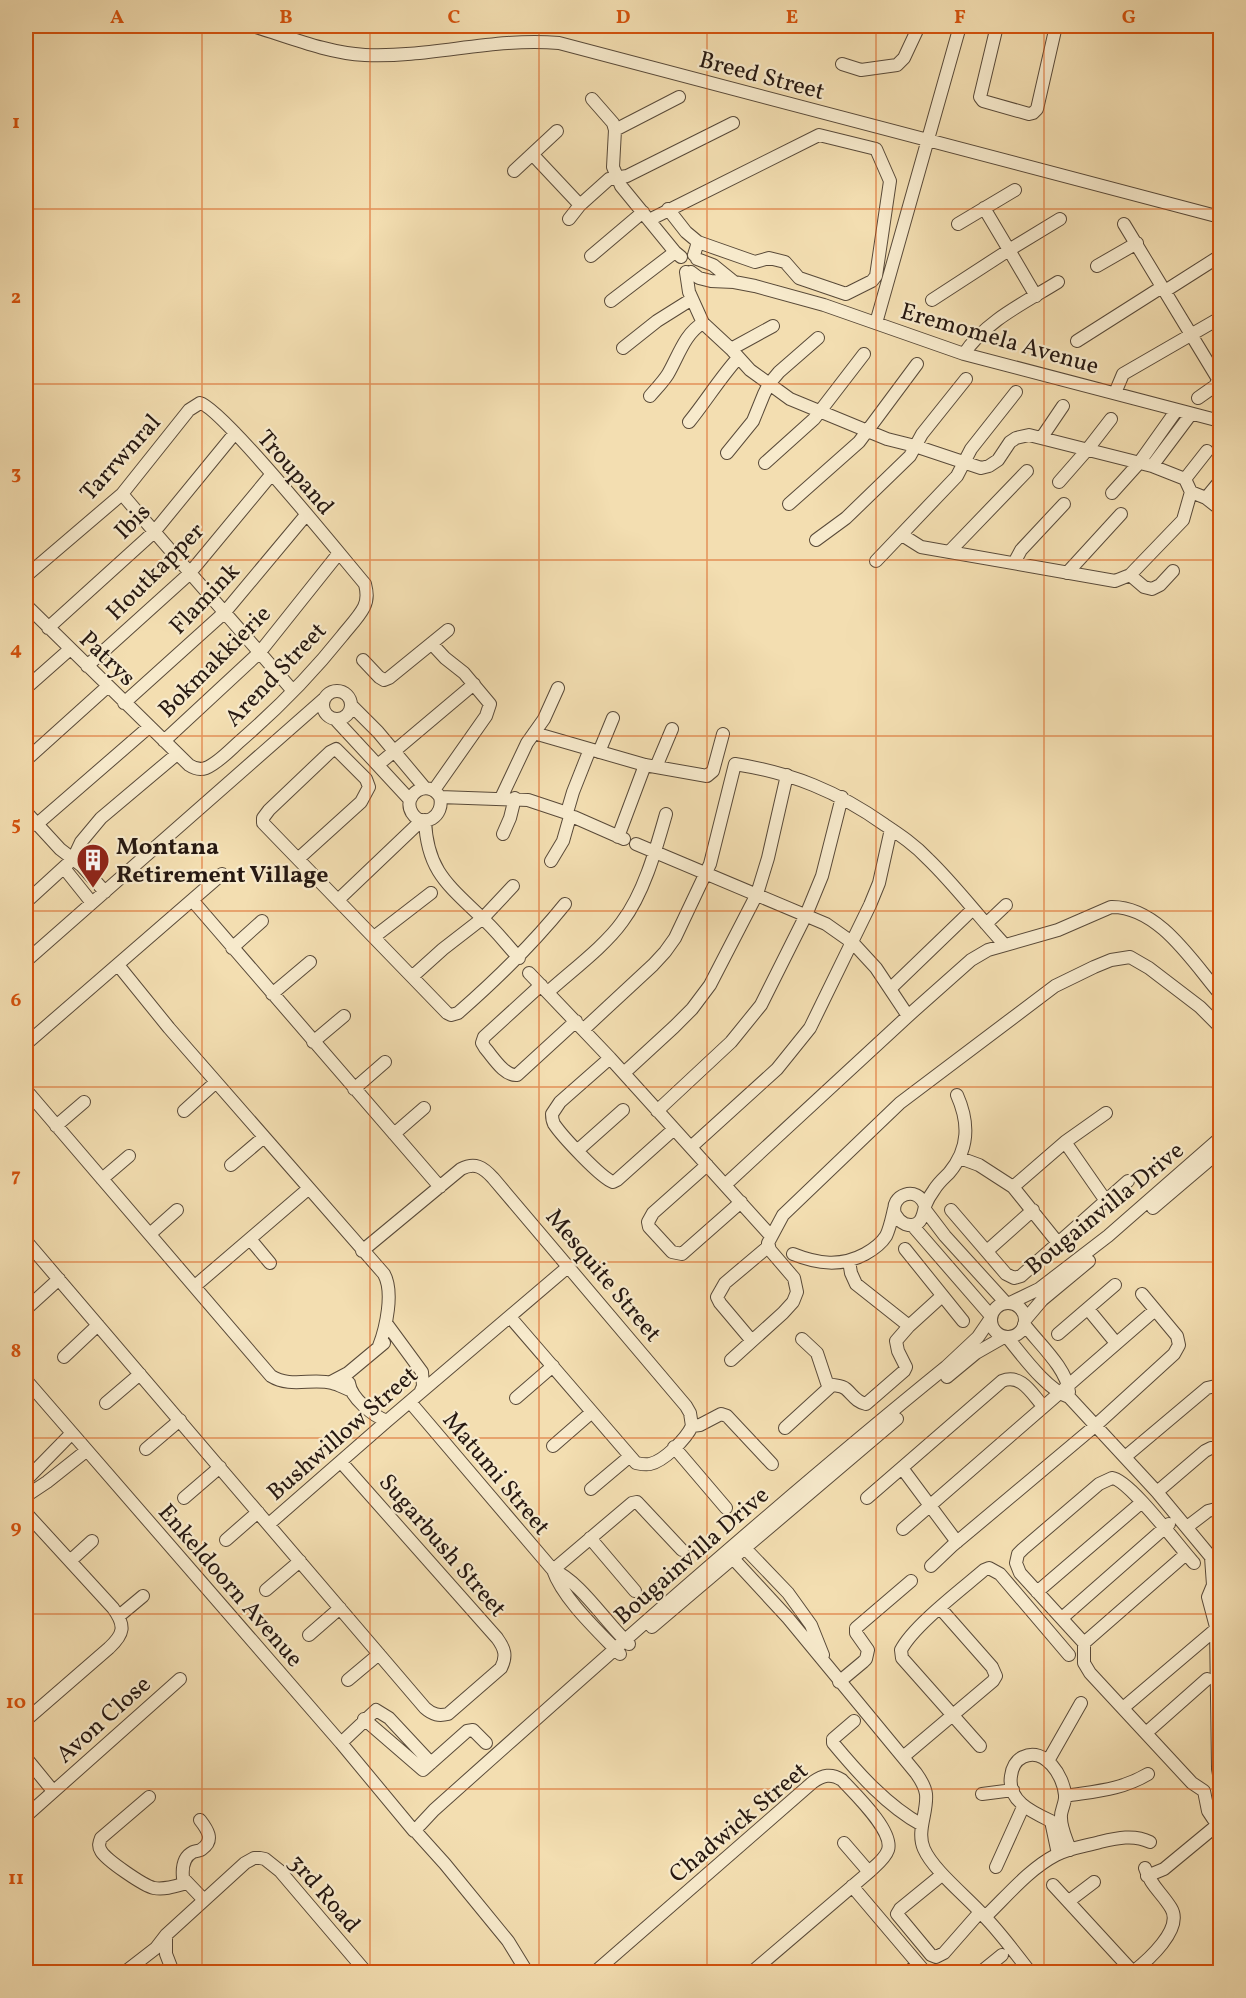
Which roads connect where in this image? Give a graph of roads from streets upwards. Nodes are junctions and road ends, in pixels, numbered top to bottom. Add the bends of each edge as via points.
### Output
1 (253, 26) edge
2 (919, 26) edge
3 (959, 26) edge
4 (997, 26) edge
5 (1056, 26) edge
6 (842, 64) dead end
7 (679, 97) dead end
8 (592, 99) dead end
9 (733, 123) dead end
10 (615, 130) junction
11 (557, 132) dead end
12 (928, 140) junction
13 (532, 155) junction
14 (514, 171) dead end
15 (617, 178) junction
16 (1015, 190) dead end
17 (580, 206) junction
18 (984, 208) junction
19 (668, 209) junction
20 (646, 216) junction
21 (1221, 217) edge
22 (568, 219) dead end
23 (1060, 219) dead end
24 (958, 224) dead end
25 (1124, 224) dead end
26 (698, 242) junction
27 (1137, 243) junction
28 (1009, 250) junction
29 (591, 256) dead end
30 (687, 256) junction
31 (1221, 256) edge
32 (1097, 266) dead end
33 (688, 272) junction
34 (734, 282) junction
35 (1058, 282) dead end
36 (1163, 289) junction
37 (1036, 296) junction
38 (692, 299) junction
39 (932, 300) dead end
40 (610, 301) dead end
41 (1221, 318) edge
42 (703, 323) junction
43 (876, 323) junction
44 (772, 326) dead end
45 (1192, 336) junction
46 (818, 338) dead end
47 (1077, 341) dead end
48 (623, 348) dead end
49 (734, 353) junction
50 (864, 354) dead end
51 (964, 354) junction
52 (917, 364) dead end
53 (1220, 378) edge
54 (966, 379) dead end
55 (769, 384) junction
56 (1016, 392) dead end
57 (1115, 393) junction
58 (650, 396) dead end
59 (1198, 398) dead end
60 (1063, 406) dead end
61 (189, 410) joint
62 (819, 411) junction
63 (1176, 411) junction
64 (1191, 414) junction
65 (1111, 419) dead end
66 (1221, 422) edge
67 (689, 423) dead end
68 (866, 431) junction
69 (235, 433) junction
70 (1042, 437) junction
71 (915, 446) junction
72 (1087, 450) junction
73 (1207, 451) dead end
74 (727, 453) dead end
75 (963, 462) junction
76 (765, 463) dead end
77 (1146, 464) junction
78 (1027, 471) dead end
79 (271, 475) junction
80 (1185, 479) junction
81 (1221, 481) edge
82 (1059, 482) dead end
83 (1191, 492) junction
84 (1112, 493) dead end
85 (122, 494) junction
86 (1206, 498) junction
87 (789, 504) dead end
88 (1064, 504) dead end
89 (1221, 509) edge
90 (1121, 514) dead end
91 (306, 515) junction
92 (154, 532) junction
93 (902, 535) junction
94 (816, 540) dead end
95 (950, 552) junction
96 (339, 553) junction
97 (876, 561) dead end
98 (1014, 563) junction
99 (1173, 571) dead end
100 (1067, 573) junction
101 (189, 574) junction
102 (1131, 575) junction
103 (26, 576) edge
104 (1221, 580) edge
105 (365, 584) joint
106 (1221, 590) edge
107 (28, 611) edge
108 (225, 612) junction
109 (48, 628) junction
110 (448, 630) dead end
111 (432, 644) junction
112 (69, 650) junction
113 (260, 652) junction
114 (363, 660) dead end
115 (87, 666) junction
116 (474, 684) junction
117 (107, 687) junction
118 (26, 688) edge
119 (558, 688) dead end
120 (293, 691) junction
121 (325, 698) junction
122 (124, 703) junction
123 (352, 706) junction
124 (324, 712) junction
125 (613, 718) dead end
126 (300, 720) junction
127 (336, 720) junction
128 (149, 727) junction
129 (672, 729) dead end
130 (534, 733) junction
131 (723, 734) dead end
132 (164, 741) junction
133 (394, 751) junction
134 (594, 751) junction
135 (177, 753) junction
136 (26, 760) edge
137 (379, 764) junction
138 (189, 765) joint
139 (650, 766) junction
140 (787, 775) junction
141 (433, 792) junction
142 (842, 797) junction
143 (501, 798) junction
144 (515, 798) junction
145 (410, 800) junction
146 (26, 812) edge
147 (569, 814) junction
148 (666, 814) dead end
149 (423, 820) junction
150 (36, 825) junction
151 (891, 829) junction
152 (503, 834) dead end
153 (626, 840) junction
154 (656, 852) junction
155 (298, 859) junction
156 (551, 861) dead end
157 (69, 864) junction
158 (706, 873) junction
159 (222, 874) dead end
160 (513, 886) dead end
161 (105, 892) junction
162 (431, 893) dead end
163 (757, 894) junction
164 (192, 900) junction
165 (338, 900) junction
166 (26, 902) edge
167 (92, 903) junction
168 (565, 904) dead end
169 (1006, 905) dead end
170 (973, 909) junction
171 (806, 915) junction
172 (483, 918) junction
173 (262, 921) dead end
174 (986, 924) junction
175 (374, 937) junction
176 (853, 943) junction
177 (1004, 944) junction
178 (232, 948) junction
179 (519, 958) junction
180 (26, 961) edge
181 (310, 962) dead end
182 (118, 965) junction
183 (529, 973) dead end
184 (413, 976) junction
185 (544, 989) junction
186 (890, 989) junction
187 (272, 994) junction
188 (1221, 994) edge
189 (344, 1016) dead end
190 (908, 1016) junction
191 (580, 1025) junction
192 (1221, 1027) edge
193 (313, 1042) junction
194 (26, 1044) edge
195 (610, 1059) junction
196 (385, 1062) dead end
197 (624, 1073) junction
198 (216, 1082) junction
199 (354, 1089) junction
200 (26, 1090) edge
201 (957, 1095) dead end
202 (84, 1102) dead end
203 (424, 1108) dead end
204 (623, 1110) dead end
205 (184, 1111) dead end
206 (657, 1111) junction
207 (1106, 1113) dead end
208 (56, 1126) junction
209 (674, 1128) junction
210 (394, 1134) junction
211 (264, 1137) junction
212 (1221, 1138) edge
213 (1065, 1142) junction
214 (691, 1147) junction
215 (578, 1150) junction
216 (1221, 1151) edge
217 (129, 1156) dead end
218 (960, 1158) junction
219 (231, 1165) dead end
220 (707, 1165) junction
221 (102, 1179) junction
222 (1128, 1181) dead end
223 (725, 1185) junction
224 (440, 1186) junction
225 (1013, 1187) junction
226 (935, 1188) junction
227 (308, 1189) junction
228 (912, 1194) junction
229 (1106, 1201) junction
230 (741, 1202) junction
231 (894, 1209) junction
232 (926, 1209) junction
233 (177, 1210) dead end
234 (951, 1210) dead end
235 (1033, 1210) junction
236 (909, 1224) junction
237 (150, 1234) junction
238 (887, 1234) junction
239 (250, 1239) junction
240 (26, 1241) edge
241 (770, 1241) junction
242 (1058, 1242) junction
243 (905, 1249) dead end
244 (362, 1251) junction
245 (987, 1251) junction
246 (793, 1254) dead end
247 (849, 1261) junction
248 (270, 1263) dead end
249 (569, 1266) junction
250 (59, 1280) junction
251 (1115, 1285) dead end
252 (195, 1286) junction
253 (1142, 1294) dead end
254 (942, 1296) junction
255 (1008, 1303) junction
256 (26, 1309) edge
257 (1088, 1309) junction
258 (1155, 1310) junction
259 (510, 1317) junction
260 (991, 1317) junction
261 (963, 1321) dead end
262 (1024, 1322) junction
263 (386, 1323) junction
264 (98, 1325) junction
265 (909, 1326) junction
266 (1058, 1334) dead end
267 (1006, 1337) junction
268 (802, 1339) dead end
269 (752, 1341) junction
270 (1116, 1343) junction
271 (399, 1344) junction
272 (378, 1346) junction
273 (64, 1357) dead end
274 (731, 1360) dead end
275 (553, 1366) junction
276 (419, 1368) junction
277 (348, 1373) junction
278 (140, 1374) junction
279 (443, 1374) junction
280 (26, 1380) edge
281 (331, 1382) junction
282 (1221, 1385) edge
283 (831, 1386) junction
284 (350, 1390) junction
285 (1065, 1392) junction
286 (415, 1398) junction
287 (516, 1398) dead end
288 (106, 1403) dead end
289 (1043, 1406) junction
290 (370, 1412) junction
291 (592, 1412) junction
292 (180, 1420) junction
293 (387, 1420) junction
294 (692, 1426) junction
295 (1095, 1426) junction
296 (785, 1428) dead end
297 (375, 1431) junction
298 (72, 1433) junction
299 (553, 1446) dead end
300 (674, 1447) junction
301 (1221, 1448) edge
302 (146, 1449) dead end
303 (86, 1451) junction
304 (1125, 1456) junction
305 (629, 1457) junction
306 (341, 1462) junction
307 (772, 1464) dead end
308 (220, 1467) junction
309 (902, 1468) junction
310 (26, 1480) edge
311 (591, 1489) dead end
312 (1157, 1492) junction
313 (26, 1496) edge
314 (184, 1498) dead end
315 (867, 1498) dead end
316 (1142, 1502) junction
317 (930, 1505) junction
318 (726, 1508) dead end
319 (1220, 1508) edge
320 (258, 1512) junction
321 (26, 1513) edge
322 (1178, 1515) junction
323 (269, 1524) junction
324 (1187, 1527) junction
325 (903, 1529) dead end
326 (1164, 1529) junction
327 (590, 1538) junction
328 (226, 1540) dead end
329 (92, 1541) dead end
330 (957, 1542) junction
331 (741, 1545) junction
332 (682, 1550) dead end
333 (730, 1555) junction
334 (70, 1561) junction
335 (300, 1561) junction
336 (931, 1566) dead end
337 (553, 1570) junction
338 (912, 1581) dead end
339 (1217, 1585) edge
340 (266, 1590) dead end
341 (635, 1591) dead end
342 (1037, 1592) junction
343 (143, 1596) dead end
344 (340, 1608) junction
345 (940, 1608) junction
346 (118, 1616) junction
347 (1062, 1618) junction
348 (1216, 1629) junction
349 (309, 1635) dead end
350 (627, 1643) junction
351 (1084, 1643) junction
352 (617, 1652) junction
353 (379, 1654) junction
354 (1069, 1655) dead end
355 (825, 1662) junction
356 (180, 1679) dead end
357 (1208, 1679) dead end
358 (348, 1680) dead end
359 (839, 1682) junction
360 (1081, 1703) dead end
361 (1123, 1708) junction
362 (954, 1715) junction
363 (26, 1720) edge
364 (855, 1721) dead end
365 (1146, 1733) junction
366 (341, 1743) junction
367 (486, 1743) dead end
368 (980, 1746) dead end
369 (903, 1757) junction
370 (26, 1758) edge
371 (1047, 1761) junction
372 (1148, 1774) dead end
373 (1221, 1780) edge
374 (1013, 1790) junction
375 (53, 1791) junction
376 (982, 1794) dead end
377 (1065, 1796) junction
378 (149, 1797) dead end
379 (1023, 1807) junction
380 (26, 1816) edge
381 (200, 1820) dead end
382 (1218, 1824) edge
383 (921, 1825) junction
384 (421, 1832) junction
385 (1061, 1839) junction
386 (1150, 1842) dead end
387 (844, 1843) dead end
388 (1064, 1852) junction
389 (996, 1867) dead end
390 (868, 1872) junction
391 (938, 1878) dead end
392 (1094, 1882) dead end
393 (187, 1883) junction
394 (1053, 1885) dead end
395 (852, 1886) junction
396 (204, 1900) junction
397 (1070, 1901) junction
398 (983, 1914) junction
399 (166, 1935) junction
400 (1002, 1955) dead end
401 (1147, 1968) edge
402 (524, 1970) edge
403 (917, 1970) edge
404 (125, 1972) edge
405 (173, 1972) edge
406 (366, 1972) edge
407 (596, 1972) edge
408 (752, 1972) edge
409 (981, 1972) edge
410 (1030, 1972) edge
411 (1133, 1972) edge

1 - 12 street, Breed Street via 353,54 404,54 508,42 559,43
2 - 6 street via 897,65 861,70
3 - 12 street
4 - 5 street via 980,97 1029,114 1036,109
7 - 10 street
8 - 10 street
9 - 15 street
10 - 15 street via 613,167
11 - 13 street
12 - 21 street, Breed Street
12 - 43 street
13 - 14 street
13 - 17 street
15 - 17 street via 609,179
15 - 20 street
16 - 18 street
17 - 22 street
18 - 24 street
18 - 28 street
19 - 20 street
19 - 26 street
19 - 26 street via 819,135 876,149 890,181 876,276 846,294 799,278 785,262 769,258 755,262
20 - 29 street
20 - 30 street
23 - 28 street
25 - 27 street
26 - 30 street
27 - 32 street
27 - 36 street
28 - 37 street
28 - 39 street
30 - 33 street via 697,267
30 - 34 street, Eremomela Avenue via 713,266
30 - 40 street
31 - 36 street
33 - 34 street, Eremomela Avenue via 711,281
33 - 38 street
34 - 43 street, Eremomela Avenue
35 - 37 street
36 - 45 street
36 - 47 street
37 - 51 street via 994,322
38 - 42 street
38 - 48 street
41 - 45 street
42 - 49 street
42 - 58 street via 692,333 667,376
43 - 51 street, Eremomela Avenue
44 - 49 street
45 - 53 street
45 - 57 street via 1123,374
46 - 55 street
49 - 55 street
49 - 67 street via 726,371
50 - 62 street
51 - 57 street, Eremomela Avenue
52 - 68 street
53 - 59 street
54 - 71 street
55 - 62 street via 790,399
55 - 74 street via 753,421
56 - 75 street
57 - 63 street, Eremomela Avenue
60 - 70 street
61 - 69 street, Troupand via 196,404 206,404
61 - 85 street, Tarrwnral
62 - 68 street
62 - 76 street
63 - 64 street, Eremomela Avenue
63 - 77 street
64 - 66 street, Eremomela Avenue
64 - 77 street
65 - 72 street
68 - 71 street
68 - 87 street via 859,442
69 - 79 street, Troupand
69 - 92 street, Ibis
70 - 72 street
70 - 75 street via 1016,438 986,468
71 - 75 street
71 - 94 street via 872,495
72 - 77 street
72 - 82 street
73 - 80 street
75 - 93 street via 957,476
77 - 80 street
77 - 84 street
78 - 95 street
79 - 91 street, Troupand
79 - 101 street, Houtkapper
80 - 83 street
81 - 86 street
83 - 86 street
83 - 102 street via 1183,520
85 - 92 street
85 - 103 street, Tarrwnral
86 - 89 street
88 - 98 street via 1021,550
90 - 100 street
91 - 96 street, Troupand
91 - 108 street, Flamink
92 - 101 street
92 - 109 street, Ibis
93 - 95 street via 921,547
93 - 97 street
95 - 98 street
96 - 105 street, Troupand
96 - 113 street, Bokmakkierie
98 - 100 street
99 - 102 street via 1152,589
100 - 102 street via 1110,581
101 - 108 street
101 - 115 street, Houtkapper
104 - 106 street
105 - 120 street, Arend Street via 367,599 359,615
107 - 109 street, Patrys
108 - 113 street
108 - 122 street, Flamink
109 - 112 street, Patrys
110 - 111 street
111 - 114 street via 384,680
111 - 116 street
112 - 115 street, Patrys
112 - 118 street
113 - 120 street
113 - 132 street, Bokmakkierie
115 - 117 street, Patrys
116 - 133 street
116 - 141 street via 490,704 489,710
117 - 122 street, Patrys
117 - 136 street
119 - 130 street
120 - 138 street, Arend Street via 212,765 198,769
121 - 123 street via 332,692 341,692 349,697
121 - 124 street
121 - 126 street
122 - 128 street, Patrys
123 - 127 street via 349,715
123 - 133 street
124 - 126 street
124 - 127 street
125 - 134 street
126 - 161 street
127 - 137 street
128 - 132 street, Patrys
128 - 150 street, Bokmakkierie
129 - 139 street
130 - 134 street
130 - 143 street
131 - 139 street via 710,775
132 - 135 street, Patrys
133 - 137 street
133 - 141 street
134 - 139 street
134 - 147 street via 573,792
135 - 138 street, Patrys
135 - 157 street via 100,818
137 - 145 street
139 - 153 street
140 - 142 street
140 - 158 street via 735,764
140 - 163 street
141 - 143 street
141 - 145 street via 416,792
141 - 149 street via 442,803 439,813
142 - 151 street
142 - 171 street via 822,876
143 - 144 street
144 - 147 street
144 - 152 street
145 - 149 street via 412,812
146 - 150 street
147 - 153 street
147 - 156 street via 562,841
148 - 154 street
149 - 165 street
149 - 172 street via 437,871
150 - 157 street
151 - 170 street via 928,858
151 - 176 street via 879,883
153 - 154 street
154 - 158 street
154 - 185 street via 621,924
155 - 155 street via 265,825 263,818 336,749 366,778 368,791 361,802
155 - 165 street
157 - 161 street via 82,866
157 - 166 street
157 - 167 street
158 - 163 street
158 - 191 street via 665,952
159 - 164 street
160 - 172 street
161 - 167 street
162 - 175 street
163 - 171 street
163 - 197 street via 710,985 692,1009
164 - 178 street
164 - 182 street
165 - 175 street
167 - 180 street
168 - 179 street
169 - 174 street
170 - 174 street
170 - 186 street
171 - 176 street
171 - 206 street via 761,1005 746,1026
172 - 179 street
172 - 184 street
173 - 178 street
174 - 177 street
175 - 184 street
176 - 186 street
176 - 214 street via 810,1028 792,1052
177 - 188 street via 1058,930 1119,907 1162,926
177 - 190 street via 971,960
178 - 187 street
179 - 184 street via 454,1015 447,1013
181 - 187 street
182 - 194 street
182 - 198 street
183 - 185 street
185 - 191 street
185 - 191 street via 484,1038 485,1048 507,1073 517,1075
186 - 190 street
187 - 193 street
189 - 193 street
190 - 223 street
191 - 195 street
192 - 241 street via 1200,1007 1130,957 1110,960 1055,986 900,1103 783,1215
193 - 199 street
195 - 197 street
195 - 215 street via 560,1102 552,1114 555,1125
196 - 199 street
197 - 206 street
198 - 205 street
198 - 211 street
199 - 210 street
200 - 208 street
201 - 218 street via 965,1112 966,1132
202 - 208 street
203 - 210 street
204 - 215 street
206 - 209 street
207 - 213 street
208 - 221 street
209 - 214 street
209 - 215 street via 612,1182
210 - 224 street
211 - 219 street
211 - 227 street
212 - 255 street, Bougainvilla Drive via 1099,1243 1039,1289
213 - 225 street
213 - 229 street
214 - 220 street
216 - 262 street, Bougainvilla Drive via 1042,1299
217 - 221 street
218 - 225 street
218 - 226 street
220 - 223 street
220 - 230 street via 650,1217 649,1227 672,1252 681,1254
221 - 237 street
222 - 229 street
223 - 230 street
224 - 244 street
224 - 249 street, Mesquite Street via 461,1169 479,1166
225 - 235 street
226 - 228 street
226 - 232 street
227 - 239 street
227 - 244 street
228 - 231 street via 898,1199
228 - 232 street via 921,1198
229 - 242 street
230 - 241 street
231 - 236 street via 898,1219
231 - 238 street
232 - 236 street via 921,1220
232 - 255 street via 945,1236
233 - 237 street
234 - 245 street
235 - 242 street
235 - 245 street
236 - 238 street
236 - 260 street
237 - 252 street
238 - 247 street via 873,1250
239 - 248 street
239 - 252 street
240 - 250 street
241 - 269 street via 774,1256 794,1278 797,1292 793,1302
241 - 269 street via 725,1283 717,1298
242 - 245 street via 1014,1278 1006,1275
243 - 254 street
244 - 263 street via 387,1280
246 - 247 street via 822,1263
247 - 265 street via 856,1284
249 - 259 street, Bushwillow Street
249 - 294 street, Mesquite Street via 686,1406
250 - 256 street
250 - 264 street
251 - 257 street
252 - 281 street via 272,1376 280,1381
253 - 258 street
254 - 261 street
254 - 265 street
255 - 260 street, Bougainvilla Drive via 997,1307
255 - 262 street, Bougainvilla Drive via 1019,1307
257 - 266 street
257 - 270 street
258 - 270 street
258 - 295 street via 1177,1336 1178,1349
259 - 275 street
259 - 279 street, Bushwillow Street
260 - 267 street via 996,1332
260 - 331 street, Bougainvilla Drive via 978,1337 946,1367
262 - 267 street, Bougainvilla Drive via 1020,1332
262 - 285 street via 1052,1359
263 - 271 street
263 - 272 street
264 - 273 street
264 - 278 street
265 - 283 street via 896,1341 904,1371 870,1401 862,1404 843,1387
267 - 285 street
267 - 331 street, Bougainvilla Drive via 963,1364
268 - 283 street via 817,1353
269 - 274 street
270 - 285 street
271 - 272 street
271 - 276 street
272 - 277 street
275 - 287 street
275 - 291 street
276 - 279 street, Bushwillow Street
276 - 286 street, Matumi Street via 423,1380
277 - 281 street
277 - 284 street
278 - 288 street
278 - 292 street
279 - 286 street, Bushwillow Street
280 - 298 street, Enkeldoorn Avenue
281 - 284 street
282 - 304 street via 1207,1388
283 - 296 street
284 - 290 street
285 - 289 street
285 - 295 street
286 - 293 street, Bushwillow Street
286 - 337 street, Matumi Street
289 - 309 street via 1018,1380 1008,1378
289 - 317 street
290 - 293 street
290 - 297 street
291 - 299 street
291 - 305 street
292 - 302 street
292 - 308 street
293 - 297 street, Bushwillow Street
294 - 300 street
294 - 307 street via 721,1414 727,1416
295 - 304 street
295 - 330 street
297 - 306 street, Bushwillow Street
298 - 303 street, Enkeldoorn Avenue
298 - 310 street
300 - 305 street via 652,1464 636,1463
300 - 318 street
301 - 312 street via 1205,1451
303 - 313 street
303 - 366 street, Enkeldoorn Avenue
304 - 312 street
305 - 311 street
306 - 323 street, Bushwillow Street
306 - 353 street, Sugarbush Street via 497,1638 505,1661 448,1714 441,1716 425,1708
308 - 314 street
308 - 320 street
309 - 315 street
309 - 317 street
312 - 322 street
316 - 326 street
316 - 342 street
316 - 342 street via 1121,1481 1106,1479 1023,1549 1016,1559 1016,1568
317 - 325 street
317 - 330 street
319 - 324 street via 1208,1510
320 - 323 street
320 - 328 street
321 - 334 street
322 - 324 street
322 - 326 street
323 - 335 street
324 - 339 street via 1211,1557
326 - 347 street
326 - 351 street via 1190,1559
327 - 332 street, Matumi Street via 638,1502
327 - 337 street, Matumi Street
327 - 341 street
329 - 334 street
330 - 336 street
331 - 333 street, Bougainvilla Drive
331 - 355 street via 800,1609 811,1625
333 - 350 street, Bougainvilla Drive
333 - 355 street
334 - 346 street
335 - 340 street
335 - 344 street
337 - 350 street, Matumi Street via 563,1574
337 - 352 street, Matumi Street via 561,1589
338 - 359 street via 856,1628 868,1650 866,1659
339 - 348 street via 1208,1598
342 - 347 street
343 - 346 street
344 - 349 street
344 - 353 street
345 - 354 street via 984,1570 994,1569
345 - 362 street via 908,1639 901,1654
345 - 362 street via 996,1676
346 - 363 street via 122,1632 114,1643
347 - 351 street
348 - 361 street
348 - 373 street
350 - 352 street, Bougainvilla Drive
351 - 361 street via 1086,1667
352 - 384 street, Bougainvilla Drive
353 - 358 street
355 - 359 street
356 - 375 street, Avon Close
357 - 365 street
359 - 369 street
360 - 371 street
361 - 365 street
362 - 368 street
362 - 369 street
364 - 383 street via 833,1743 901,1812
365 - 382 street via 1204,1791 1208,1810
366 - 367 street via 375,1710 383,1713 431,1763 467,1731 476,1731
366 - 384 street, Enkeldoorn Avenue via 405,1819
369 - 383 street via 927,1796
370 - 375 street, Avon Close
371 - 374 street via 1034,1755 1022,1757 1010,1778
371 - 377 street via 1059,1777
372 - 377 street via 1122,1786
374 - 376 street
374 - 379 street
375 - 380 street, Avon Close
377 - 385 street
378 - 393 street via 101,1838 100,1851 153,1888
379 - 385 street via 1051,1821
379 - 389 street
381 - 393 street via 209,1832 209,1840 202,1850 191,1852 185,1860 182,1868
382 - 401 street via 1171,1864 1146,1872 1174,1917 1170,1931
383 - 398 street via 924,1851
384 - 402 street, Enkeldoorn Avenue via 508,1941
385 - 388 street
386 - 388 street via 1131,1837
387 - 390 street
388 - 398 street via 1028,1875
390 - 395 street, Chadwick Street
390 - 407 street, Chadwick Street via 885,1856 889,1840 842,1780 835,1776 820,1777
391 - 398 street via 897,1914 933,1957 944,1953
392 - 397 street
393 - 396 street
394 - 397 street
395 - 403 street
395 - 408 street, Chadwick Street
396 - 399 street, 3rd Road
396 - 406 street, 3rd Road via 245,1863 254,1858 265,1859 280,1871
397 - 411 street
398 - 410 street
399 - 404 street, 3rd Road
399 - 405 street via 166,1954
400 - 409 street
401 - 411 street

